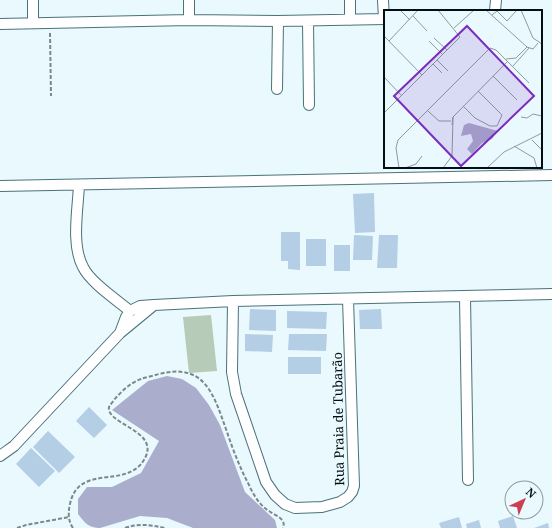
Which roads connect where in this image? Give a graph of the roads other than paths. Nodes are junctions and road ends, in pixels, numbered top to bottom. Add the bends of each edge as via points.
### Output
1 (33, 0) edge
2 (189, 0) edge
3 (350, 0) edge
4 (383, 0) edge
5 (384, 19) edge
6 (189, 20) junction
7 (350, 20) junction
8 (278, 21) junction
9 (308, 21) junction
10 (33, 22) junction
11 (0, 24) edge
12 (277, 90) dead end
13 (309, 105) dead end
14 (552, 175) edge
15 (79, 184) junction
16 (0, 186) edge
17 (552, 294) edge
18 (465, 297) junction
19 (348, 299) junction
20 (233, 301) junction
21 (154, 305) junction
22 (130, 311) junction
23 (120, 333) junction
24 (0, 456) edge
25 (468, 480) dead end

1 - 10 street
2 - 6 street
3 - 7 street
4 - 5 street
5 - 7 street
6 - 8 street
6 - 10 street
7 - 9 street
8 - 9 street
8 - 12 street
9 - 13 street
10 - 11 street
14 - 15 street
15 - 16 street
15 - 22 street via 76,240 83,268 91,279
17 - 18 street
18 - 19 street
18 - 25 street
19 - 20 street
19 - 20 street, Rua Praia de Tubarão via 354,486 348,497 340,502 322,507 295,508 285,504 266,482 238,400 232,372
20 - 21 street
21 - 22 street via 140,306
21 - 23 street
22 - 23 street
23 - 24 street via 14,446

